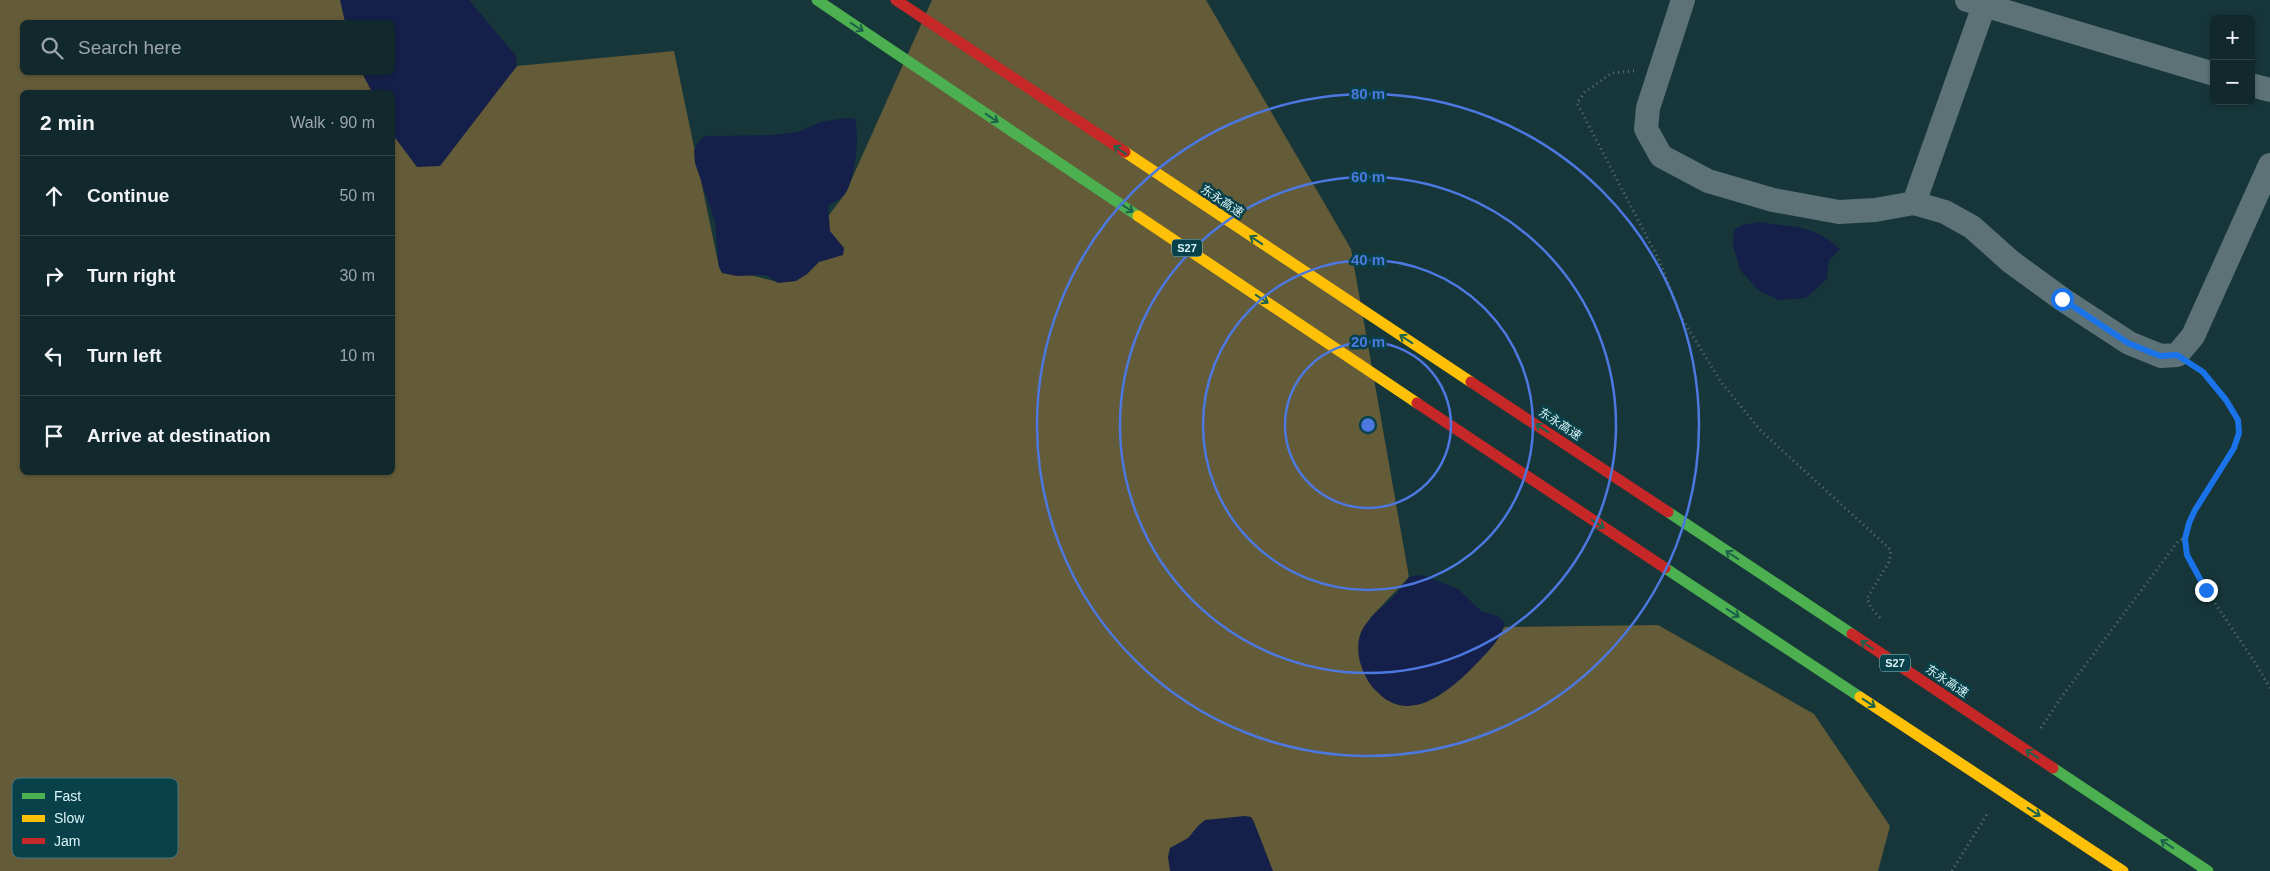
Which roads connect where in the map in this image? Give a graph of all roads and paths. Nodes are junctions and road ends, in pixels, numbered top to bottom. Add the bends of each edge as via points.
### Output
1 (817, 0) edge
2 (896, 0) edge
3 (1683, 0) edge
4 (1979, 2) edge
5 (1660, 72) junction
6 (2210, 73) edge
7 (2255, 86) edge
8 (2270, 90) edge
9 (2270, 165) edge
10 (1914, 203) junction
11 (2177, 355) junction
12 (2185, 539) junction
13 (1882, 620) dead end
14 (2270, 688) edge
15 (2037, 735) dead end
16 (1990, 808) dead end
17 (1952, 871) edge
18 (2123, 871) edge
19 (2208, 871) edge

1 -> 18 highway, S27 via 1557,497
19 -> 2 highway, 东永高速 / S27
3 - 5 street
4 - 6 street
4 - 10 street
5 - 10 street via 1648,108 1646,129 1661,156 1708,181 1772,200 1839,212
5 - 13 path via 1612,73 1585,92 1577,102 1660,262 1681,316 1721,382 1761,431 1891,550 1890,562 1866,598
7 - 8 street
9 - 11 street via 2193,336
10 - 11 street via 1945,212 1972,227 2010,261 2128,343 2160,356
11 - 12 path via 2203,372 2226,400 2238,420 2239,433 2234,448 2195,510
12 - 14 path via 2187,555 2206,590
12 - 15 path via 2179,540 2150,578
16 - 17 path

